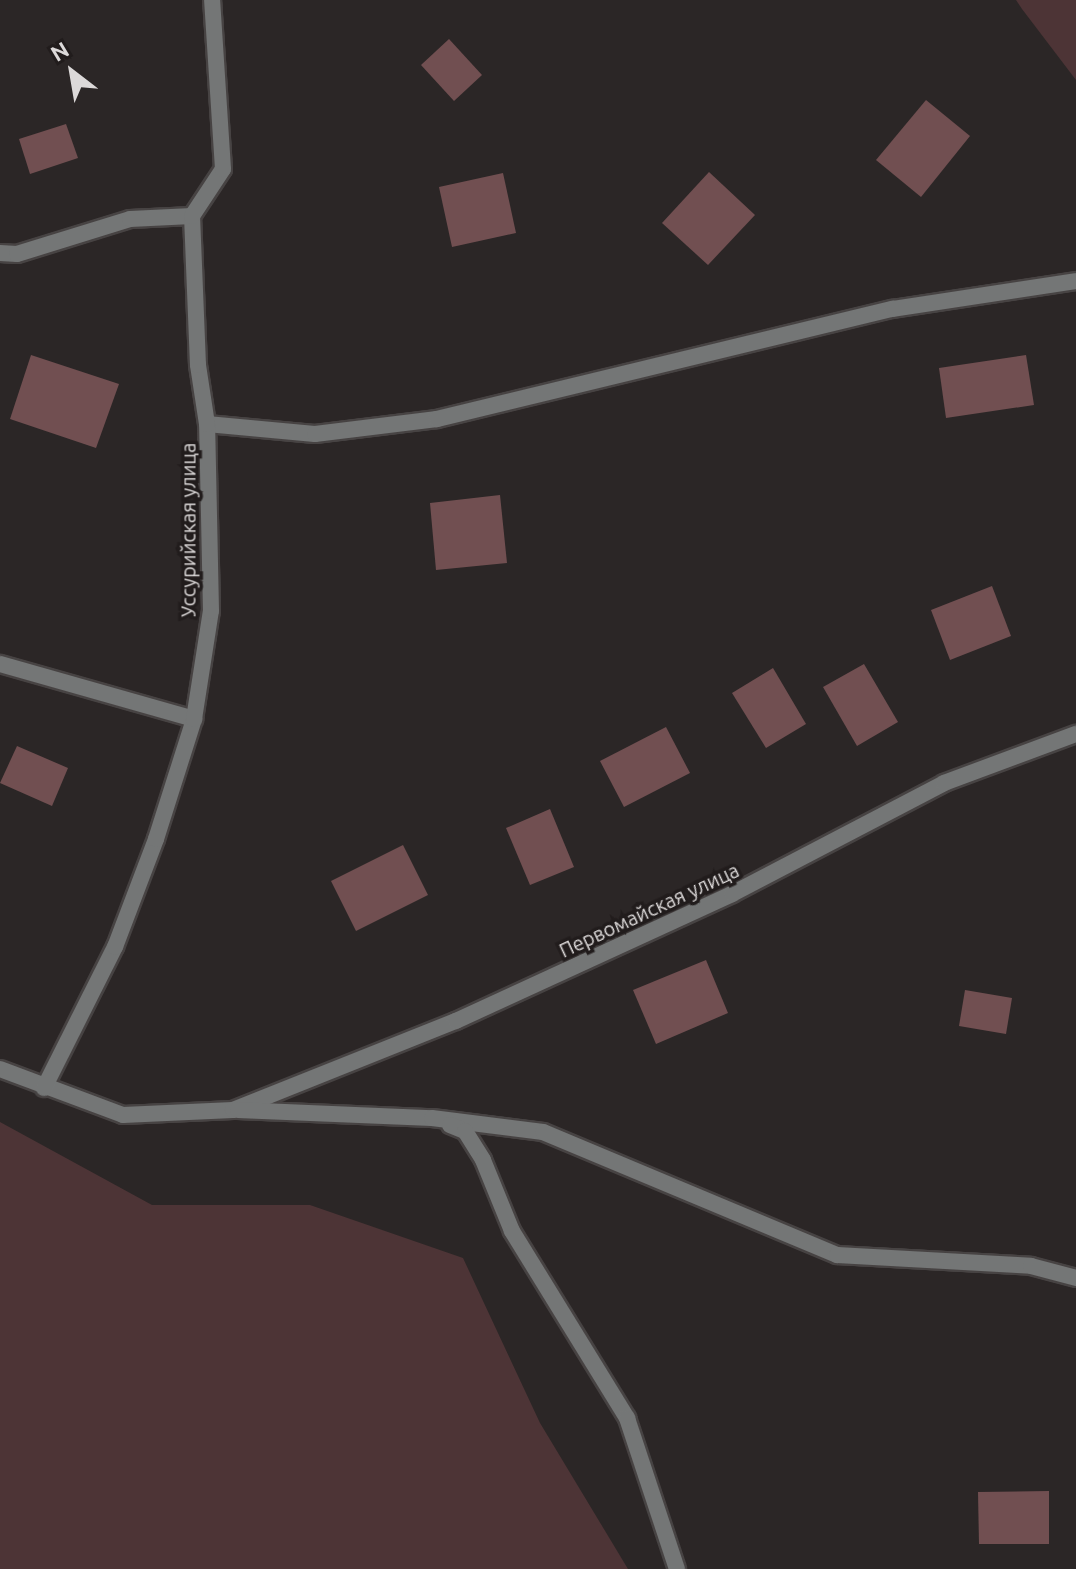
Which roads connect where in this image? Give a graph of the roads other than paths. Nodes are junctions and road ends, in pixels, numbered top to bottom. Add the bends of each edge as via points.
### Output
1 (212, 0) edge
2 (192, 216) junction
3 (0, 253) edge
4 (1076, 281) edge
5 (207, 424) junction
6 (0, 664) edge
7 (194, 719) junction
8 (1076, 734) edge
9 (0, 1069) edge
10 (44, 1088) junction
11 (233, 1110) junction
12 (432, 1118) junction
13 (1076, 1278) edge
14 (677, 1569) edge

1 - 2 street via 223,169
2 - 3 street via 130,219 17,254
2 - 5 street, Уссурийская улица via 198,365
4 - 5 street via 893,309 437,419 315,434
5 - 7 street, Уссурийская улица via 211,611
6 - 7 street
7 - 10 street, Уссурийская улица via 115,947
8 - 11 street, Первомайская улица via 944,783 732,894 456,1021
9 - 10 street, Первомайская улица
10 - 11 street, Первомайская улица via 123,1115
11 - 12 street, Первомайская улица
12 - 13 street, Первомайская улица via 543,1132 837,1255 1017,1265
12 - 14 street via 465,1131 556,1310 591,1353 631,1431

